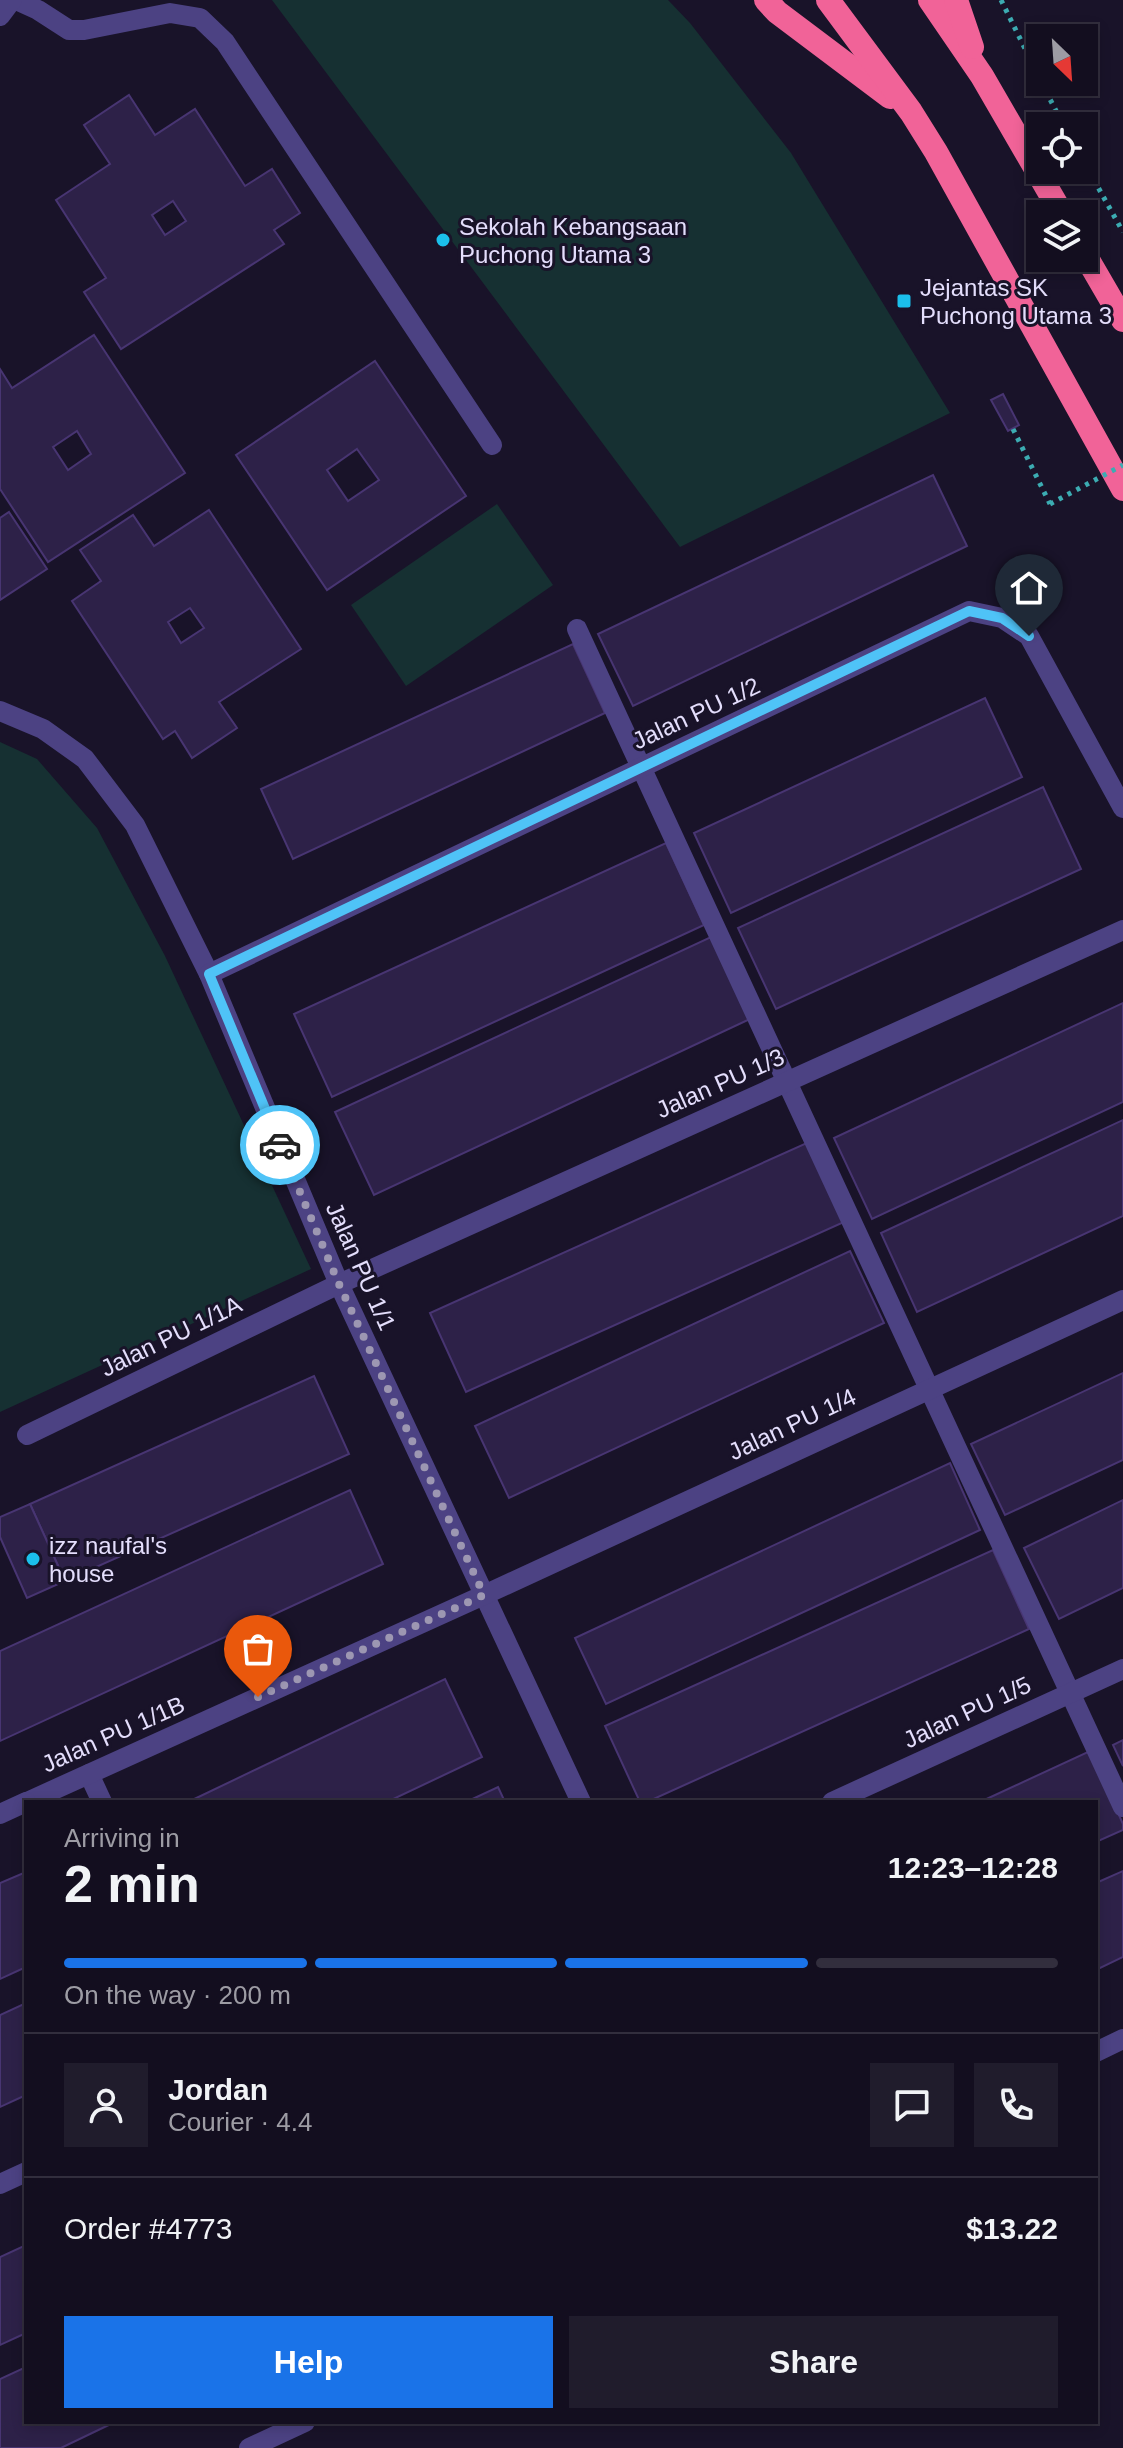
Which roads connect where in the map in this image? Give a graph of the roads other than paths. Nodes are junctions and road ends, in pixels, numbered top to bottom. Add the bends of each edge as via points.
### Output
1 (14, 0) edge
2 (766, 0) edge
3 (828, 0) edge
4 (930, 0) edge
5 (956, 0) edge
6 (0, 16) edge
7 (982, 76) junction
8 (911, 112) junction
9 (1054, 200) edge
10 (1095, 272) edge
11 (1123, 320) edge
12 (492, 445) dead end
13 (1123, 489) edge
14 (577, 629) dead end
15 (0, 711) edge
16 (641, 768) junction
17 (1123, 808) edge
18 (1123, 930) edge
19 (209, 974) junction
20 (787, 1081) junction
21 (339, 1284) junction
22 (1123, 1300) edge
23 (930, 1389) junction
24 (27, 1435) dead end
25 (484, 1595) junction
26 (1123, 1669) edge
27 (1070, 1693) junction
28 (89, 1774) junction
29 (30, 1800) edge
30 (101, 1800) edge
31 (580, 1800) edge
32 (836, 1800) edge
33 (24, 1803) edge
34 (1123, 1807) edge
35 (0, 1814) edge
36 (1123, 2039) edge
37 (1098, 2051) edge
38 (24, 2173) edge
39 (0, 2184) edge
40 (301, 2424) edge
41 (249, 2448) edge

1 - 6 street
1 - 12 street via 69,30 170,13 200,18 225,42
2 - 8 highway
3 - 8 highway
4 - 7 highway
5 - 7 highway
7 - 9 highway
8 - 13 highway
10 - 11 highway
14 - 16 street
15 - 19 street, Jalan PU 1/1 via 43,729 85,759 135,825
16 - 17 street, Jalan PU 1/2 via 969,611 1002,618 1029,636
16 - 19 street, Jalan PU 1/2
16 - 20 street
18 - 20 street, Jalan PU 1/3
19 - 21 street, Jalan PU 1/1
20 - 21 street, Jalan PU 1/3
20 - 23 street
21 - 24 street, Jalan PU 1/1A
21 - 25 street, Jalan PU 1/1
22 - 23 street, Jalan PU 1/4
23 - 25 street, Jalan PU 1/4
23 - 27 street
25 - 28 street, Jalan PU 1/1B
25 - 31 street, Jalan PU 1/1
26 - 27 street, Jalan PU 1/5
27 - 32 street, Jalan PU 1/5
27 - 34 street
28 - 29 street, Jalan PU 1/1B
28 - 30 street
33 - 35 street, Jalan PU 1/1B
36 - 37 street
38 - 39 street
40 - 41 street

